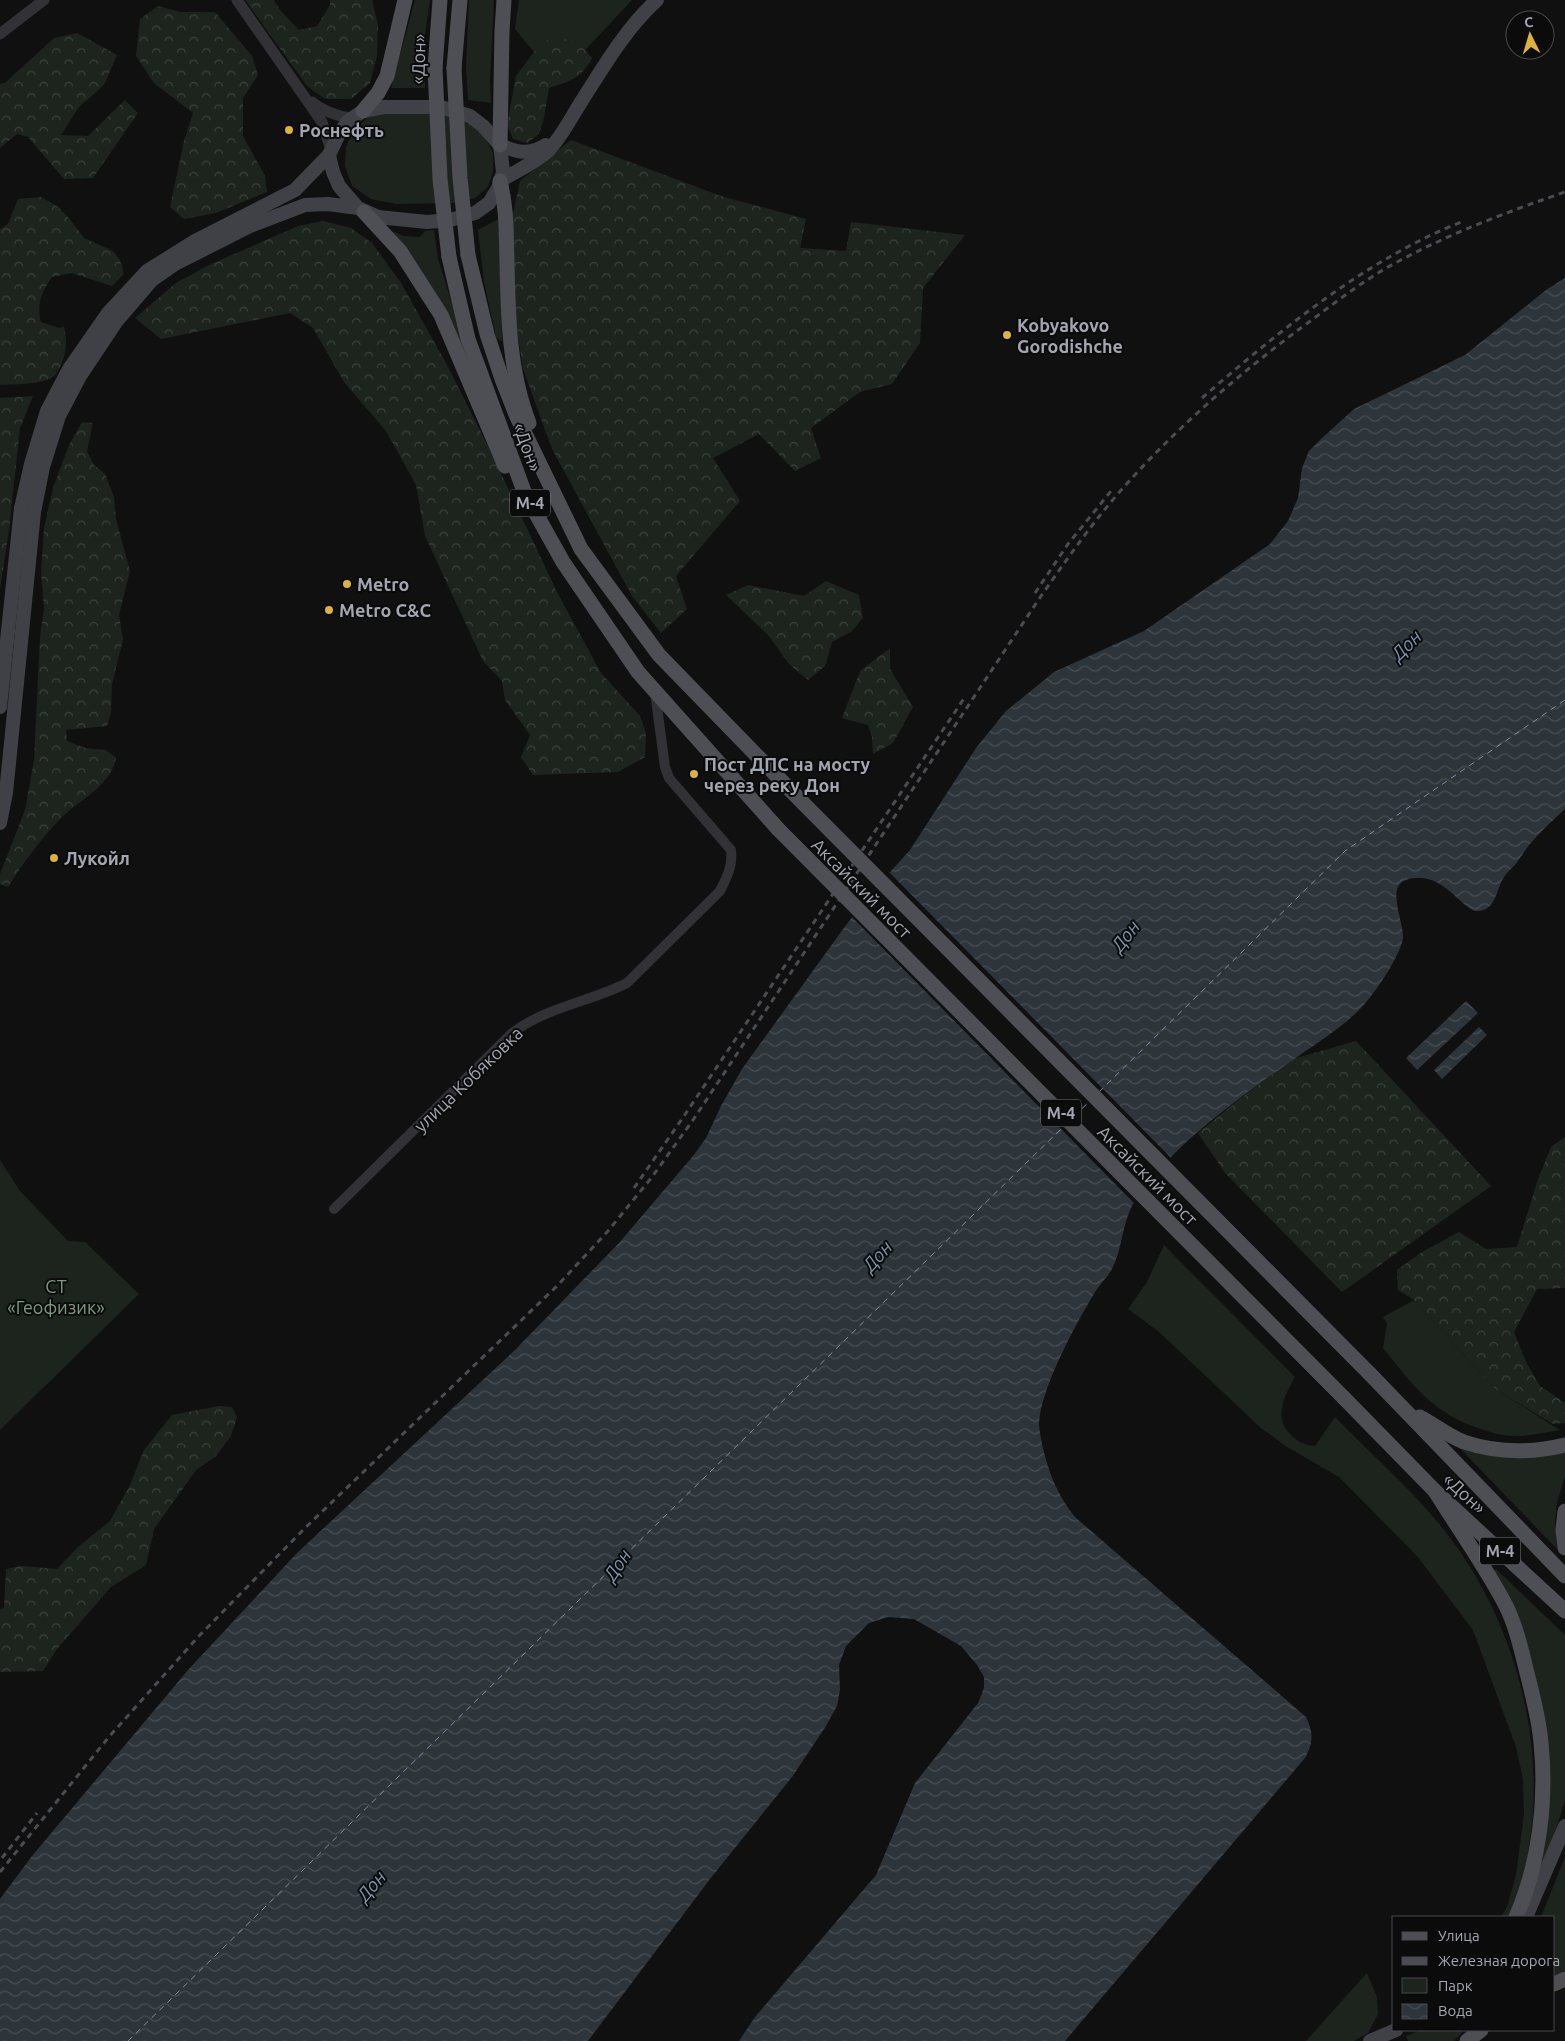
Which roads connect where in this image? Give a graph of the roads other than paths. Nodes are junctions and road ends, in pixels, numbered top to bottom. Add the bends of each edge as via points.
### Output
1 (44, 0) edge
2 (237, 0) edge
3 (405, 0) edge
4 (440, 0) edge
5 (460, 0) edge
6 (504, 0) edge
7 (657, 0) edge
8 (0, 34) edge
9 (304, 97) junction
10 (357, 115) junction
11 (561, 134) junction
12 (500, 145) junction
13 (330, 152) junction
14 (500, 181) junction
15 (361, 210) junction
16 (525, 494) junction
17 (560, 504) junction
18 (655, 691) junction
19 (0, 707) edge
20 (804, 804) joint
21 (0, 823) edge
22 (778, 829) joint
23 (334, 1209) dead end
24 (1369, 1373) joint
25 (1344, 1398) joint
26 (1401, 1406) junction
27 (1565, 1445) edge
28 (1435, 1491) junction
29 (1565, 1511) edge
30 (1565, 1548) edge
31 (1565, 1576) edge
32 (1565, 1611) edge
33 (1565, 1826) edge
34 (1565, 1845) edge
35 (1516, 1916) edge
36 (1526, 1916) edge
37 (1534, 1916) edge
38 (1480, 2031) edge
39 (1392, 2035) edge
40 (1370, 2041) edge
41 (1467, 2041) edge

1 - 8 street
2 - 9 street
3 - 10 main road via 387,76 378,93
4 - 16 main road, «Дон» / М-4, bridge via 435,68 440,179 449,257 468,339
5 - 17 main road, «Дон» / М-4, bridge via 454,68 468,255 486,334 516,417
6 - 12 main road
7 - 11 main road via 611,55
9 - 10 street via 335,115
9 - 13 street via 322,122
10 - 12 main road via 384,107 441,107 470,116
10 - 13 main road via 338,136
11 - 12 main road via 539,150 528,153
11 - 14 main road via 540,158
12 - 14 main road via 503,172
13 - 15 main road via 339,186
13 - 19 main road via 295,190 195,241 147,271 108,313 69,369 47,411 21,508
14 - 15 main road via 489,203 475,213 450,220 426,222 378,217
14 - 17 main road via 506,205 510,338 516,379
15 - 16 main road via 400,251 441,315 489,432 512,480
15 - 21 main road via 328,204 305,205 276,214 175,264 152,280 116,322 80,376 59,416 34,512 6,792
16 - 18 main road, «Дон» / М-4 via 563,562 638,672
17 - 20 main road, «Дон» / М-4 via 581,549 659,655
18 - 22 main road, «Дон» / М-4
18 - 23 street, улица Кобяковка via 669,778 731,850 730,872 720,891 627,983 524,1024
20 - 24 main road, Аксайский мост / М-4, bridge
22 - 25 main road, Аксайский мост / М-4, bridge
24 - 26 main road, «Дон» / М-4
25 - 28 main road, «Дон» / М-4
26 - 27 main road via 1464,1442 1510,1451
26 - 31 main road, «Дон» / М-4
28 - 32 main road, «Дон» / М-4
28 - 35 main road via 1505,1605 1522,1651 1534,1701 1541,1742 1543,1785 1539,1830 1525,1896
29 - 30 main road
33 - 36 main road
34 - 37 main road
38 - 41 main road
39 - 40 main road

